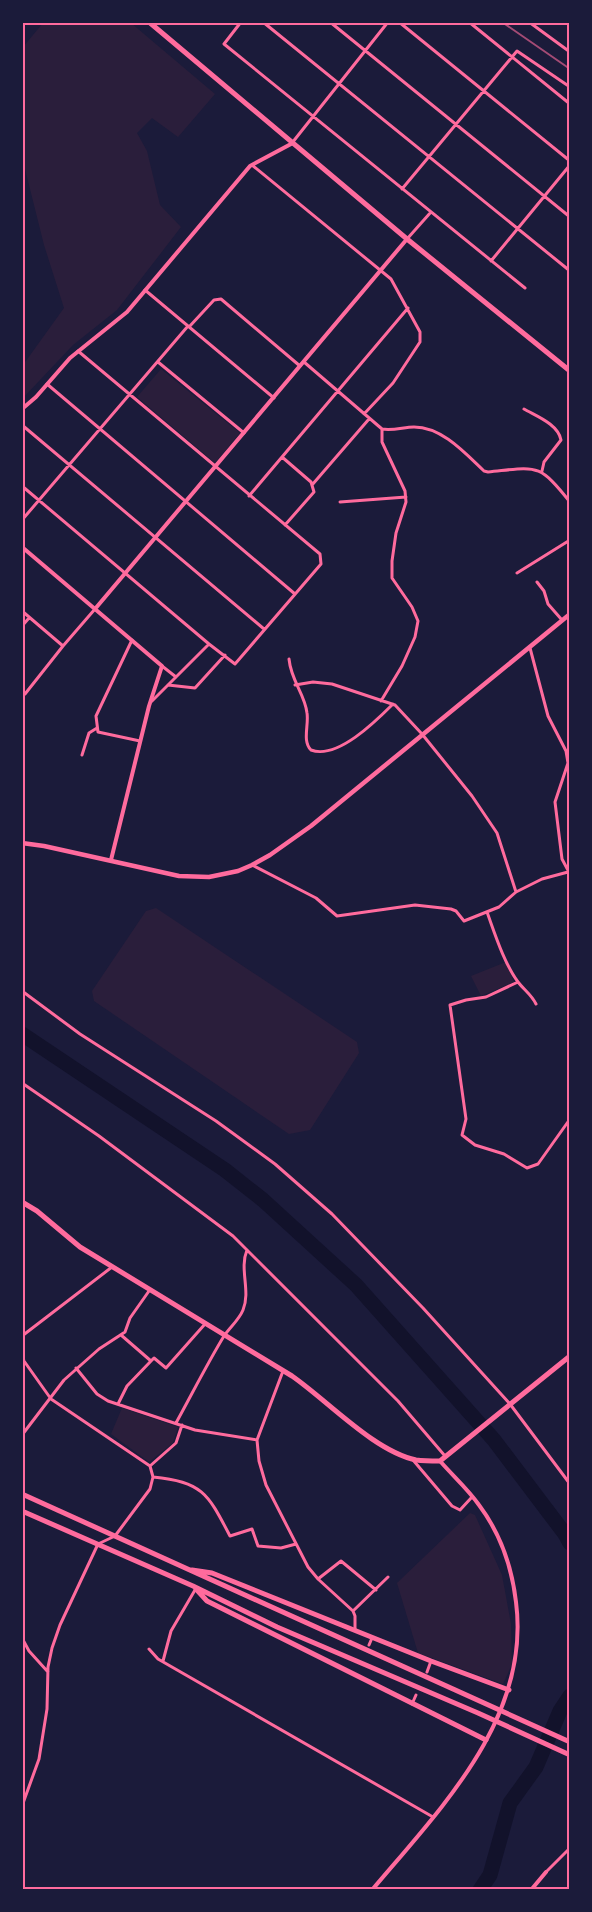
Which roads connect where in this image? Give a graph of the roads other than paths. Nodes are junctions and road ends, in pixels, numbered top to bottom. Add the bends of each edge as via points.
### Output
1 (149, 22) edge
2 (241, 22) edge
3 (263, 22) edge
4 (330, 22) edge
5 (388, 22) edge
6 (399, 22) edge
7 (469, 22) edge
8 (529, 22) edge
9 (366, 51) junction
10 (570, 52) edge
11 (511, 57) junction
12 (339, 84) junction
13 (570, 87) edge
14 (483, 91) junction
15 (570, 104) edge
16 (313, 116) junction
17 (456, 124) junction
18 (291, 144) junction
19 (429, 157) junction
20 (570, 163) edge
21 (252, 165) junction
22 (402, 189) junction
23 (544, 196) junction
24 (431, 212) junction
25 (570, 217) edge
26 (517, 229) junction
27 (407, 239) junction
28 (490, 261) junction
29 (381, 271) junction
30 (570, 271) edge
31 (525, 288) dead end
32 (145, 290) junction
33 (408, 308) junction
34 (188, 326) junction
35 (78, 351) junction
36 (157, 361) junction
37 (302, 364) junction
38 (570, 371) edge
39 (47, 384) junction
40 (338, 392) junction
41 (129, 394) junction
42 (273, 398) junction
43 (22, 409) edge
44 (524, 409) dead end
45 (364, 414) junction
46 (369, 419) junction
47 (22, 425) edge
48 (382, 429) junction
49 (99, 430) junction
50 (244, 433) junction
51 (282, 457) junction
52 (70, 464) junction
53 (215, 468) junction
54 (542, 471) junction
55 (312, 485) junction
56 (22, 486) edge
57 (249, 496) junction
58 (406, 497) junction
59 (39, 500) junction
60 (185, 502) junction
61 (340, 502) dead end
62 (570, 502) edge
63 (22, 520) edge
64 (285, 525) junction
65 (155, 538) junction
66 (570, 540) edge
67 (22, 547) edge
68 (126, 572) junction
69 (517, 573) dead end
70 (537, 582) dead end
71 (295, 594) junction
72 (95, 609) junction
73 (22, 611) edge
74 (570, 614) edge
75 (30, 618) junction
76 (562, 620) junction
77 (22, 626) edge
78 (264, 629) junction
79 (132, 640) junction
80 (209, 644) junction
81 (63, 646) junction
82 (529, 647) junction
83 (225, 655) junction
84 (289, 659) dead end
85 (162, 666) junction
86 (176, 676) junction
87 (168, 685) junction
88 (295, 685) junction
89 (22, 695) edge
90 (381, 701) junction
91 (151, 702) junction
92 (393, 704) junction
93 (97, 728) junction
94 (422, 734) junction
95 (141, 741) junction
96 (82, 755) dead end
97 (22, 843) edge
98 (111, 860) junction
99 (252, 865) junction
100 (569, 873) edge
101 (516, 892) junction
102 (487, 912) junction
103 (518, 982) junction
104 (22, 992) edge
105 (536, 1004) dead end
106 (22, 1083) edge
107 (570, 1119) edge
108 (22, 1202) edge
109 (247, 1249) junction
110 (112, 1267) junction
111 (149, 1291) junction
112 (206, 1323) junction
113 (121, 1334) junction
114 (225, 1334) junction
115 (22, 1336) edge
116 (22, 1355) edge
117 (570, 1356) edge
118 (151, 1361) junction
119 (76, 1368) junction
120 (283, 1371) junction
121 (51, 1399) junction
122 (118, 1404) junction
123 (508, 1406) junction
124 (176, 1423) junction
125 (182, 1425) junction
126 (22, 1436) edge
127 (257, 1440) junction
128 (445, 1456) junction
129 (411, 1458) junction
130 (440, 1461) junction
131 (150, 1466) junction
132 (153, 1477) junction
133 (570, 1484) edge
134 (22, 1494) edge
135 (472, 1497) junction
136 (22, 1511) edge
137 (115, 1536) junction
138 (98, 1544) junction
139 (296, 1544) junction
140 (184, 1569) junction
141 (388, 1577) dead end
142 (318, 1580) junction
143 (194, 1587) junction
144 (376, 1590) junction
145 (352, 1611) junction
146 (355, 1631) junction
147 (22, 1638) edge
148 (372, 1638) junction
149 (369, 1645) dead end
150 (149, 1650) dead end
151 (163, 1661) junction
152 (432, 1661) junction
153 (358, 1668) dead end
154 (48, 1672) junction
155 (427, 1672) dead end
156 (355, 1675) junction
157 (509, 1690) junction
158 (416, 1695) dead end
159 (412, 1704) junction
160 (486, 1740) junction
161 (570, 1742) edge
162 (570, 1755) edge
163 (22, 1806) edge
164 (433, 1817) junction
165 (570, 1848) edge
166 (546, 1872) joint
167 (372, 1890) edge
168 (531, 1890) edge

1 - 18 main road
2 - 16 street via 224,44
3 - 12 street
4 - 9 street
5 - 9 street
6 - 14 street
7 - 11 street
8 - 10 street
9 - 12 street
9 - 17 street
11 - 13 street via 517,51
11 - 14 street
11 - 15 street
12 - 16 street
12 - 19 street
14 - 17 street
14 - 20 street
16 - 18 street
16 - 22 street
17 - 19 street
17 - 23 street
18 - 21 street
18 - 27 main road
19 - 22 street
19 - 26 street
20 - 23 street
21 - 29 street
21 - 32 street
22 - 24 street
23 - 25 street
23 - 26 street
24 - 27 street
24 - 28 street
26 - 28 street
26 - 30 street
27 - 29 street
27 - 38 main road
28 - 31 street
29 - 33 street via 391,279
29 - 37 street
32 - 34 street
32 - 35 street via 127,312
33 - 40 street
33 - 45 street via 420,332 420,342 393,382
34 - 36 street
34 - 37 street via 214,300 221,299
34 - 42 street
35 - 39 street
35 - 41 street
36 - 41 street
36 - 50 street
37 - 40 street
37 - 42 street
39 - 43 street
39 - 49 street
40 - 45 street
40 - 51 street
41 - 49 street
41 - 53 street
42 - 50 street
44 - 54 street via 560,434 561,440
45 - 46 street
46 - 48 street
46 - 55 street
47 - 52 street
48 - 54 street via 428,429 457,446 488,472
48 - 58 street via 382,442
49 - 52 street
49 - 60 street
50 - 53 street
51 - 55 street
51 - 57 street
52 - 59 street
52 - 65 street
53 - 57 street
53 - 60 street
54 - 62 street
55 - 64 street via 314,492
56 - 59 street
57 - 64 street
58 - 61 street
58 - 90 street via 396,533 392,578 418,621 402,666
59 - 63 street
59 - 68 street
60 - 65 street
60 - 71 street
64 - 71 street via 320,554 321,564
65 - 68 street
65 - 78 street
66 - 69 street
67 - 72 street
68 - 72 street
68 - 80 street
70 - 76 street
71 - 78 street
72 - 79 street
72 - 81 street
73 - 75 street
74 - 76 main road
75 - 77 street
75 - 81 street
76 - 82 main road
78 - 83 street via 235,664
79 - 85 street
79 - 93 street via 96,716
80 - 83 street
80 - 86 street
81 - 89 street
82 - 94 main road
82 - 100 street via 548,716 566,750 568,763 555,802 562,860
83 - 87 street via 195,688
84 - 88 street
85 - 86 street
85 - 91 street
86 - 87 street
87 - 91 street
88 - 90 street via 332,684
88 - 92 street via 307,712 306,743 316,752 338,747 353,738
90 - 92 street
91 - 95 street
92 - 94 street
93 - 95 street via 98,732
93 - 96 street via 88,733
94 - 99 main road via 311,826
94 - 101 street via 497,833
95 - 98 street
97 - 98 main road
98 - 99 main road via 192,878 224,875
99 - 102 street via 316,898 337,916 415,905 451,909 464,921
100 - 101 street via 542,879
101 - 102 street via 504,904
102 - 103 street
103 - 105 street via 531,993
103 - 107 street via 486,998 450,1005 466,1119 462,1135 475,1145 504,1154 527,1168 538,1164
104 - 123 street via 275,1164 332,1214 423,1308
106 - 109 street via 211,1218
108 - 110 main road
109 - 114 street via 244,1308
109 - 128 street via 398,1401
110 - 111 main road
110 - 115 street
111 - 112 main road
111 - 113 street
112 - 114 main road
112 - 118 street via 166,1368 154,1358
113 - 118 street
113 - 119 street
114 - 120 main road
114 - 124 street
116 - 121 street
117 - 123 main road
118 - 122 street via 127,1386
119 - 121 street
119 - 122 street via 97,1394
120 - 127 street
120 - 129 main road via 368,1434
121 - 126 street
121 - 131 street
122 - 124 street
123 - 128 main road
123 - 133 street
124 - 125 street
125 - 127 street
125 - 131 street via 176,1443
127 - 139 street via 266,1485
128 - 130 main road
129 - 130 main road
129 - 135 street via 452,1506 460,1510
130 - 135 street
131 - 132 street
132 - 137 street via 150,1489
132 - 139 street via 178,1479 203,1493 230,1536 252,1529 258,1546 281,1548
134 - 137 main road
135 - 157 street via 505,1552 515,1587 518,1629
136 - 138 main road
137 - 138 street
137 - 140 main road
138 - 143 main road
138 - 154 street via 60,1625
139 - 142 street
140 - 146 main road via 212,1573
140 - 161 main road
141 - 144 street
142 - 144 street via 341,1561
142 - 145 street
143 - 151 street via 171,1631
143 - 156 main road via 207,1601
143 - 162 main road
144 - 145 street
145 - 146 street
146 - 148 main road
147 - 154 street
148 - 149 street
148 - 152 main road
150 - 151 street
151 - 164 street
152 - 155 street
152 - 157 main road
153 - 156 street
154 - 163 street via 39,1759
156 - 159 main road
157 - 160 street
158 - 159 street
159 - 160 main road
160 - 164 street
164 - 167 street
165 - 166 street
166 - 168 street

